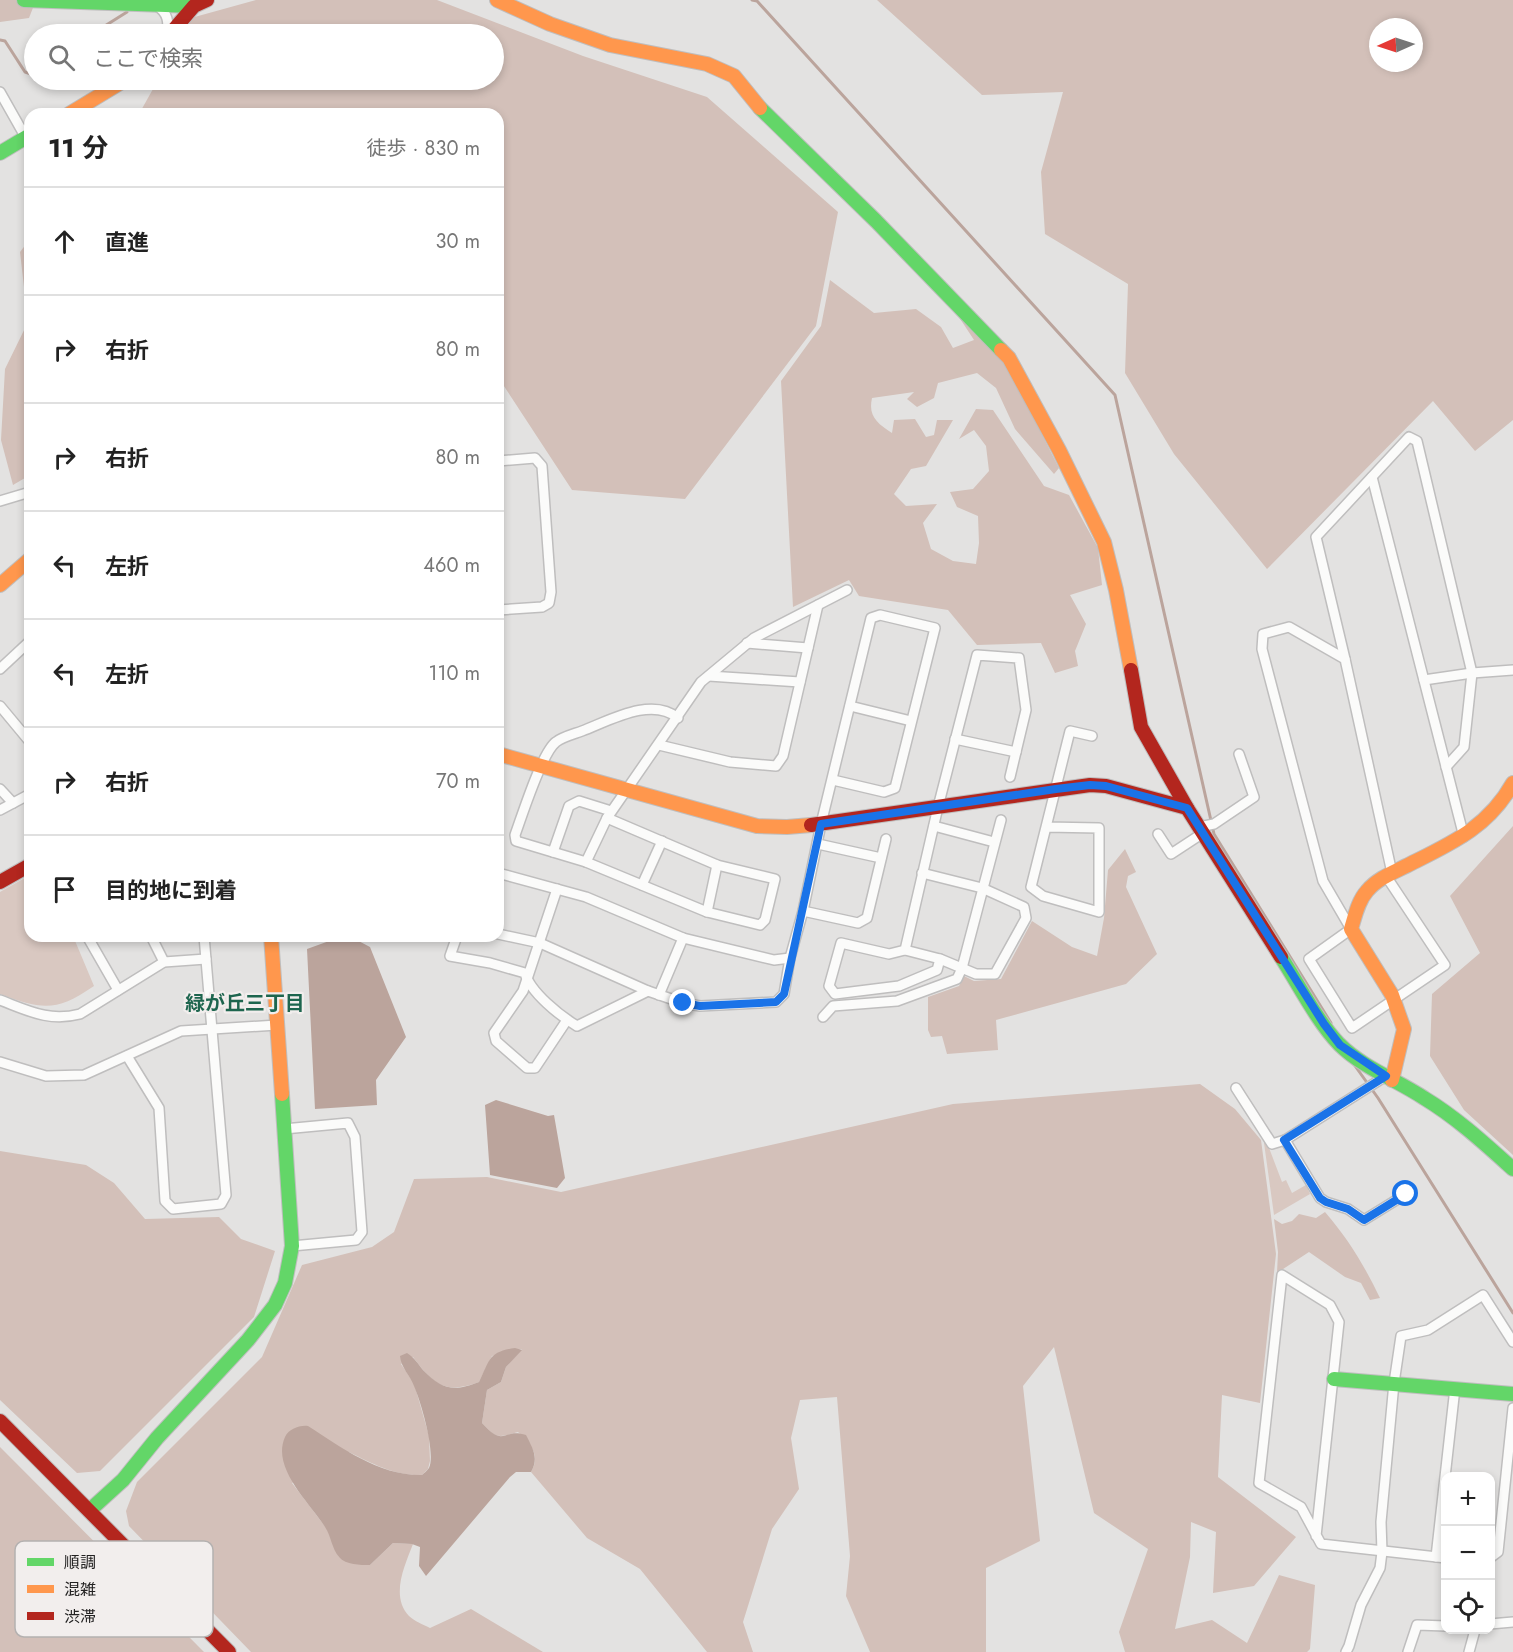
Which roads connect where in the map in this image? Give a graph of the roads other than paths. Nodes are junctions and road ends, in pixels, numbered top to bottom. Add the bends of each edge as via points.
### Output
1 (24, 0) edge
2 (497, 0) edge
3 (153, 3) junction
4 (200, 3) edge
5 (168, 24) edge
6 (179, 24) edge
7 (109, 90) edge
8 (0, 92) edge
9 (79, 108) edge
10 (24, 131) edge
11 (24, 139) edge
12 (0, 153) edge
13 (504, 461) edge
14 (1372, 477) junction
15 (24, 494) edge
16 (0, 501) edge
17 (24, 564) edge
18 (0, 585) edge
19 (847, 590) dead end
20 (818, 605) junction
21 (504, 610) edge
22 (747, 643) junction
23 (808, 648) junction
24 (24, 649) edge
25 (1345, 659) junction
26 (0, 669) edge
27 (1513, 670) edge
28 (1472, 673) junction
29 (709, 676) junction
30 (1424, 680) junction
31 (800, 682) junction
32 (0, 705) edge
33 (850, 706) junction
34 (678, 718) junction
35 (911, 721) junction
36 (24, 735) edge
37 (1092, 736) dead end
38 (955, 739) junction
39 (658, 745) junction
40 (1016, 753) junction
41 (1239, 754) dead end
42 (504, 756) edge
43 (540, 766) junction
44 (1446, 767) junction
45 (1010, 777) dead end
46 (833, 780) junction
47 (1513, 783) edge
48 (0, 789) edge
49 (1056, 789) junction
50 (626, 790) junction
51 (24, 798) edge
52 (13, 804) junction
53 (938, 807) junction
54 (1187, 808) junction
55 (0, 810) edge
56 (609, 814) junction
57 (1000, 820) dead end
58 (821, 824) junction
59 (934, 826) junction
60 (1046, 827) junction
61 (1206, 827) junction
62 (1158, 834) dead end
63 (1464, 837) junction
64 (886, 839) dead end
65 (662, 841) junction
66 (994, 842) junction
67 (818, 844) junction
68 (553, 852) junction
69 (881, 858) junction
70 (586, 862) junction
71 (717, 865) junction
72 (24, 868) edge
73 (922, 873) junction
74 (1389, 874) junction
75 (504, 875) edge
76 (0, 882) edge
77 (642, 885) junction
78 (982, 888) junction
79 (558, 889) junction
80 (803, 911) junction
81 (706, 912) junction
82 (1351, 929) junction
83 (504, 935) edge
84 (682, 938) junction
85 (90, 942) edge
86 (154, 942) edge
87 (205, 942) edge
88 (271, 942) edge
89 (454, 942) edge
90 (540, 943) junction
91 (905, 950) junction
92 (206, 958) junction
93 (790, 958) junction
94 (940, 959) junction
95 (164, 962) junction
96 (962, 968) junction
97 (527, 980) junction
98 (118, 990) junction
99 (648, 991) junction
100 (658, 995) junction
101 (1393, 998) junction
102 (0, 1000) edge
103 (823, 1017) dead end
104 (567, 1020) junction
105 (277, 1025) junction
106 (213, 1029) junction
107 (127, 1056) junction
108 (0, 1062) edge
109 (1380, 1082) junction
110 (1236, 1088) dead end
111 (284, 1129) junction
112 (1284, 1140) junction
113 (1513, 1169) edge
114 (1406, 1194) dead end
115 (292, 1246) junction
116 (1513, 1342) edge
117 (1334, 1379) junction
118 (1394, 1383) junction
119 (1455, 1388) junction
120 (1513, 1394) edge
121 (1513, 1408) edge
122 (0, 1421) edge
123 (90, 1510) junction
124 (1444, 1526) edge
125 (1316, 1536) junction
126 (120, 1541) edge
127 (1382, 1552) junction
128 (1495, 1555) edge
129 (1441, 1558) edge
130 (1513, 1622) edge
131 (1495, 1624) edge
132 (1441, 1626) edge
133 (1474, 1634) edge
134 (213, 1636) edge
135 (229, 1652) edge
136 (1346, 1652) edge
137 (1408, 1652) edge
138 (1469, 1652) edge

1 - 3 street
2 - 54 street via 610,45 707,64 734,76 759,107 1009,358 1104,542 1142,727
3 - 4 street
3 - 5 street via 166,14
4 - 6 street
7 - 9 street
8 - 10 street
11 - 12 street
13 - 21 street via 535,458 542,466 551,591 549,603 542,607
14 - 25 street via 1316,537
14 - 28 street via 1408,437 1417,441
14 - 30 street
15 - 16 street
17 - 18 street
19 - 20 street
20 - 22 street
20 - 23 street
22 - 23 street
22 - 29 street
23 - 31 street
24 - 26 street
25 - 74 street
25 - 82 street via 1289,627 1263,634 1262,649 1323,881
27 - 28 street
28 - 30 street
28 - 44 street via 1464,747
29 - 31 street
29 - 34 street
30 - 44 street
31 - 39 street via 783,756 776,766 730,762
32 - 36 street
33 - 35 street
33 - 35 street via 871,618 880,615 935,628
33 - 46 street
34 - 39 street
34 - 43 street via 671,712 656,710 631,712 555,742
35 - 46 street via 895,788 884,792
37 - 49 street via 1070,731
38 - 40 street
38 - 40 street via 977,655 1019,658 1026,710
38 - 53 street
39 - 50 street
40 - 45 street
41 - 61 street via 1254,797
42 - 43 street
43 - 50 street
43 - 68 street via 514,835 516,841
44 - 63 street
46 - 58 street
47 - 63 street via 1506,799
48 - 52 street
49 - 53 street
49 - 54 street via 1106,786
49 - 60 street
50 - 56 street
50 - 58 street via 757,826
51 - 52 street
52 - 55 street
53 - 58 street
53 - 59 street
54 - 61 street
56 - 65 street
56 - 68 street via 579,801 569,806
56 - 70 street
57 - 66 street
58 - 67 street
59 - 66 street
59 - 73 street
60 - 60 street via 1031,887 1043,896 1099,912 1099,828
61 - 62 street via 1171,854
61 - 109 street via 1324,1024 1340,1045
63 - 74 street
64 - 69 street
65 - 71 street
65 - 77 street
66 - 78 street
67 - 69 street
67 - 80 street
68 - 70 street
69 - 80 street via 867,918 858,923
70 - 77 street
71 - 81 street
71 - 81 street via 775,879 765,920 760,925
72 - 76 street
73 - 78 street
73 - 91 street
74 - 82 street via 1358,905
74 - 101 street via 1445,965
75 - 79 street
77 - 81 street
78 - 96 street
78 - 96 street via 1024,907 1026,918 995,974 976,974
79 - 84 street
79 - 90 street
80 - 93 street
82 - 101 street
82 - 101 street via 1309,959 1352,1028
83 - 90 street
84 - 93 street via 774,960
84 - 100 street
85 - 98 street
86 - 95 street
87 - 92 street
88 - 105 street
89 - 97 street via 450,956 525,973
90 - 97 street
90 - 99 street
91 - 94 street
91 - 94 street via 889,954 841,943 829,986 835,994 899,986 937,970
92 - 95 street
92 - 106 street
93 - 100 street via 784,994 776,1002 700,1006
94 - 96 street
95 - 98 street
96 - 103 street via 957,979 897,1001 833,1006
97 - 104 street
97 - 104 street via 524,991 494,1034 496,1041 527,1068 535,1068
98 - 102 street via 80,1014 68,1017 48,1017
99 - 100 street
99 - 104 street via 577,1026
101 - 109 street via 1404,1029
105 - 106 street
105 - 111 street
106 - 107 street via 181,1032
106 - 107 street via 226,1195 221,1204 173,1209 165,1201 159,1108
107 - 108 street via 84,1075 46,1076
109 - 112 street
109 - 113 street via 1456,1119
110 - 112 street via 1272,1144
111 - 115 street
111 - 115 street via 348,1123 355,1137 362,1232 356,1240
112 - 114 street via 1320,1198 1364,1220
115 - 123 street via 285,1283 275,1305 123,1480
116 - 118 street via 1483,1295 1428,1330 1401,1336
117 - 118 street
117 - 125 street
117 - 125 street via 1339,1322 1330,1305 1282,1275 1259,1483 1301,1507
118 - 119 street
118 - 127 street via 1381,1521
119 - 120 street
119 - 124 street
121 - 128 street
122 - 123 street
123 - 126 street
125 - 127 street via 1321,1544
127 - 129 street
127 - 136 street via 1380,1568 1360,1605
130 - 131 street
132 - 137 street via 1417,1625
133 - 138 street
134 - 135 street

